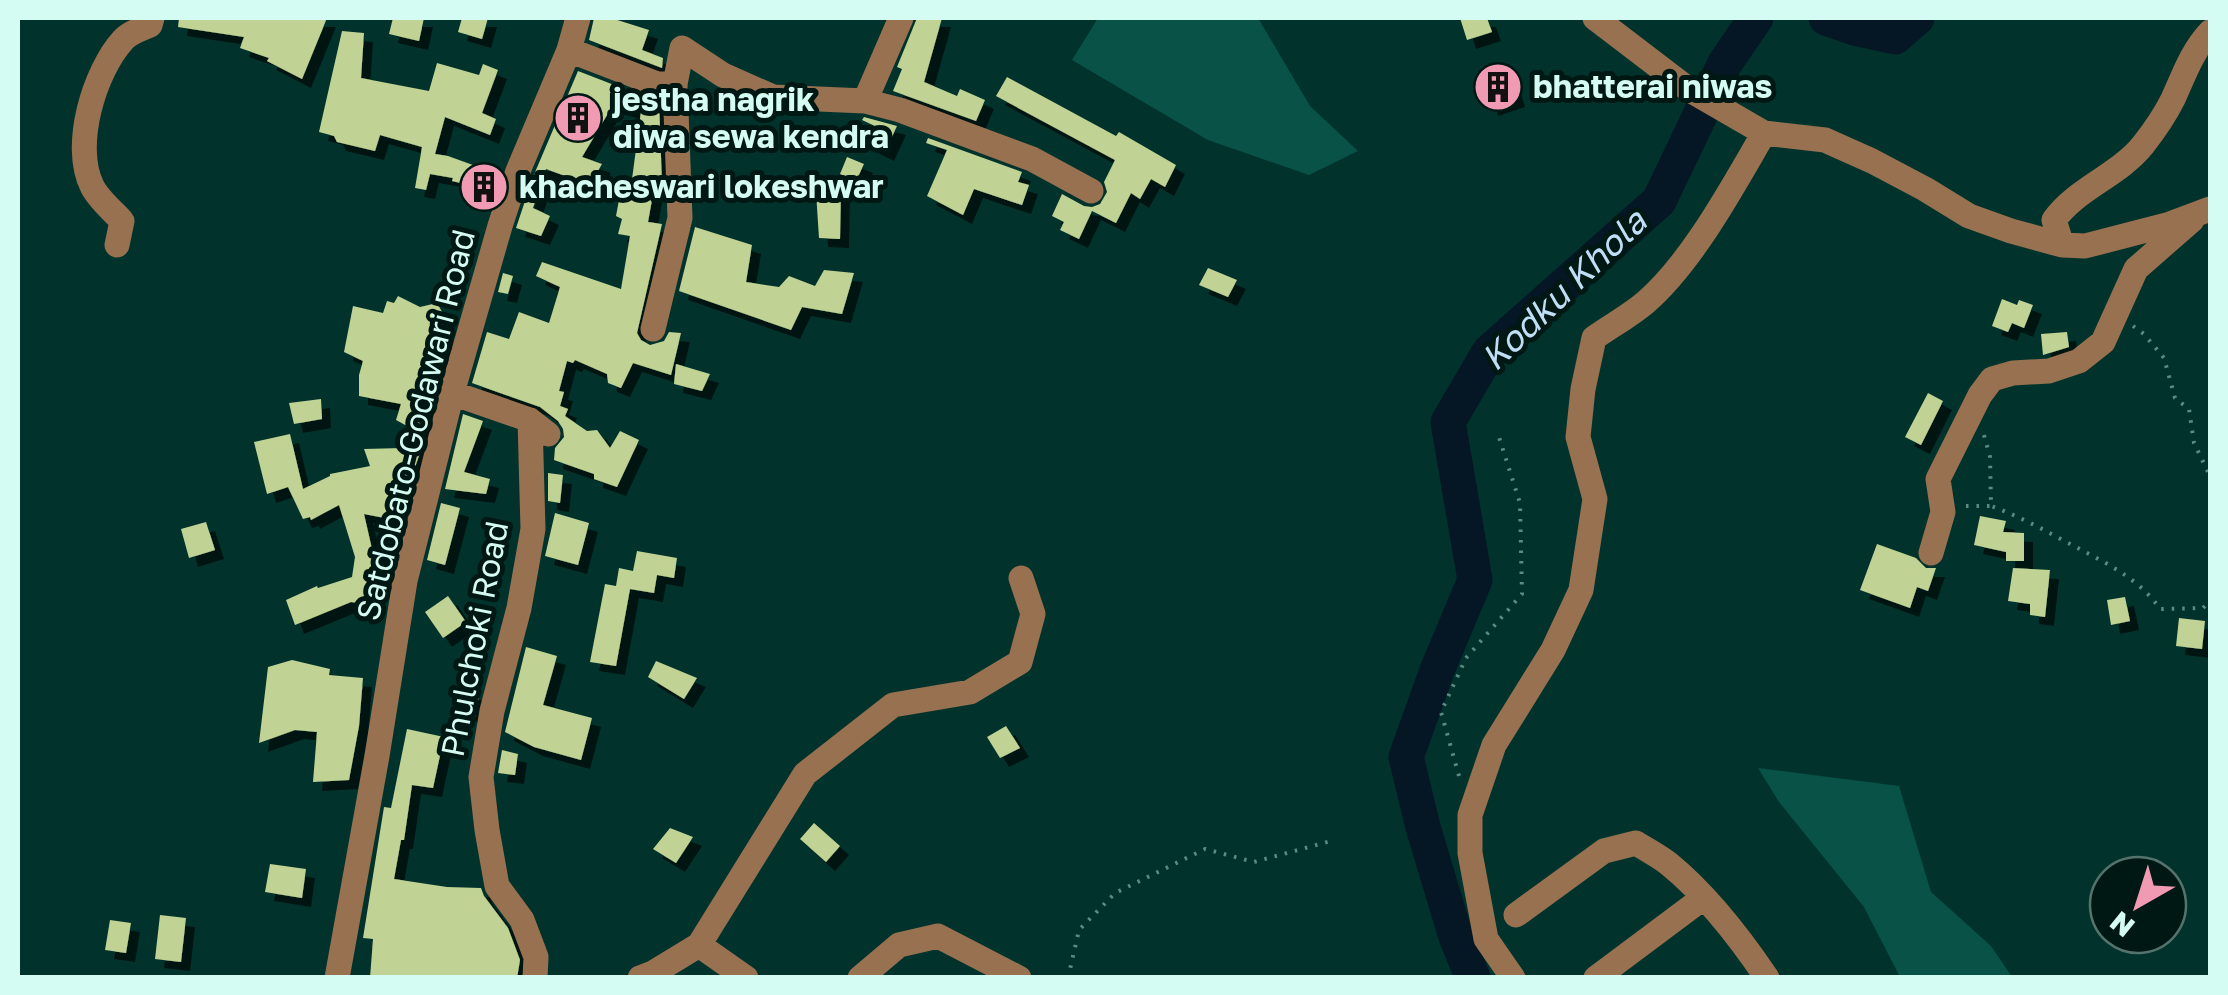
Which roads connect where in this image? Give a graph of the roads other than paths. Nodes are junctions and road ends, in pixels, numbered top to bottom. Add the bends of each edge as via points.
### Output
1 (152, 18) edge
2 (578, 18) edge
3 (901, 18) edge
4 (1596, 18) edge
5 (2210, 32) edge
6 (568, 50) junction
7 (675, 84) junction
8 (864, 101) junction
9 (1764, 133) junction
10 (1091, 191) dead end
11 (2206, 210) edge
12 (117, 245) dead end
13 (2062, 245) junction
14 (654, 329) dead end
15 (452, 393) junction
16 (1931, 553) dead end
17 (1021, 578) dead end
18 (1702, 898) junction
19 (1516, 915) dead end
20 (700, 945) junction
21 (1761, 975) edge
22 (337, 978) edge
23 (535, 978) edge
24 (640, 978) edge
25 (746, 978) edge
26 (860, 978) edge
27 (1018, 978) edge
28 (1514, 978) edge
29 (1596, 978) edge

1 - 12 street via 124,37 100,76 85,126 92,185 122,221
2 - 6 street, Satdobato-Godawari Road
3 - 8 street
4 - 9 street via 1688,89
5 - 13 street via 2140,149 2054,220
6 - 7 street via 656,84
6 - 15 street, Satdobato-Godawari Road via 518,171
7 - 8 street via 682,48 773,97
7 - 14 street via 680,218
8 - 10 street via 1032,159
9 - 13 street via 1826,140 1969,216
9 - 28 street via 1688,255 1646,302 1594,338 1578,437 1596,499 1582,590 1494,745 1470,815 1486,940
11 - 13 street via 2085,246
11 - 16 street via 2136,269 2104,342 2049,371 1992,379 1938,479 1942,512
15 - 22 street, Satdobato-Godawari Road via 404,581
15 - 23 street, Phulchoki Road via 539,427 533,530 481,778 497,886 522,920 536,958
17 - 20 street via 1033,614 1020,662 970,692 893,705 805,774
18 - 19 street via 1636,844 1604,852
18 - 21 street via 1735,932
18 - 29 street
20 - 24 street
20 - 25 street
26 - 27 street via 900,945 938,936

